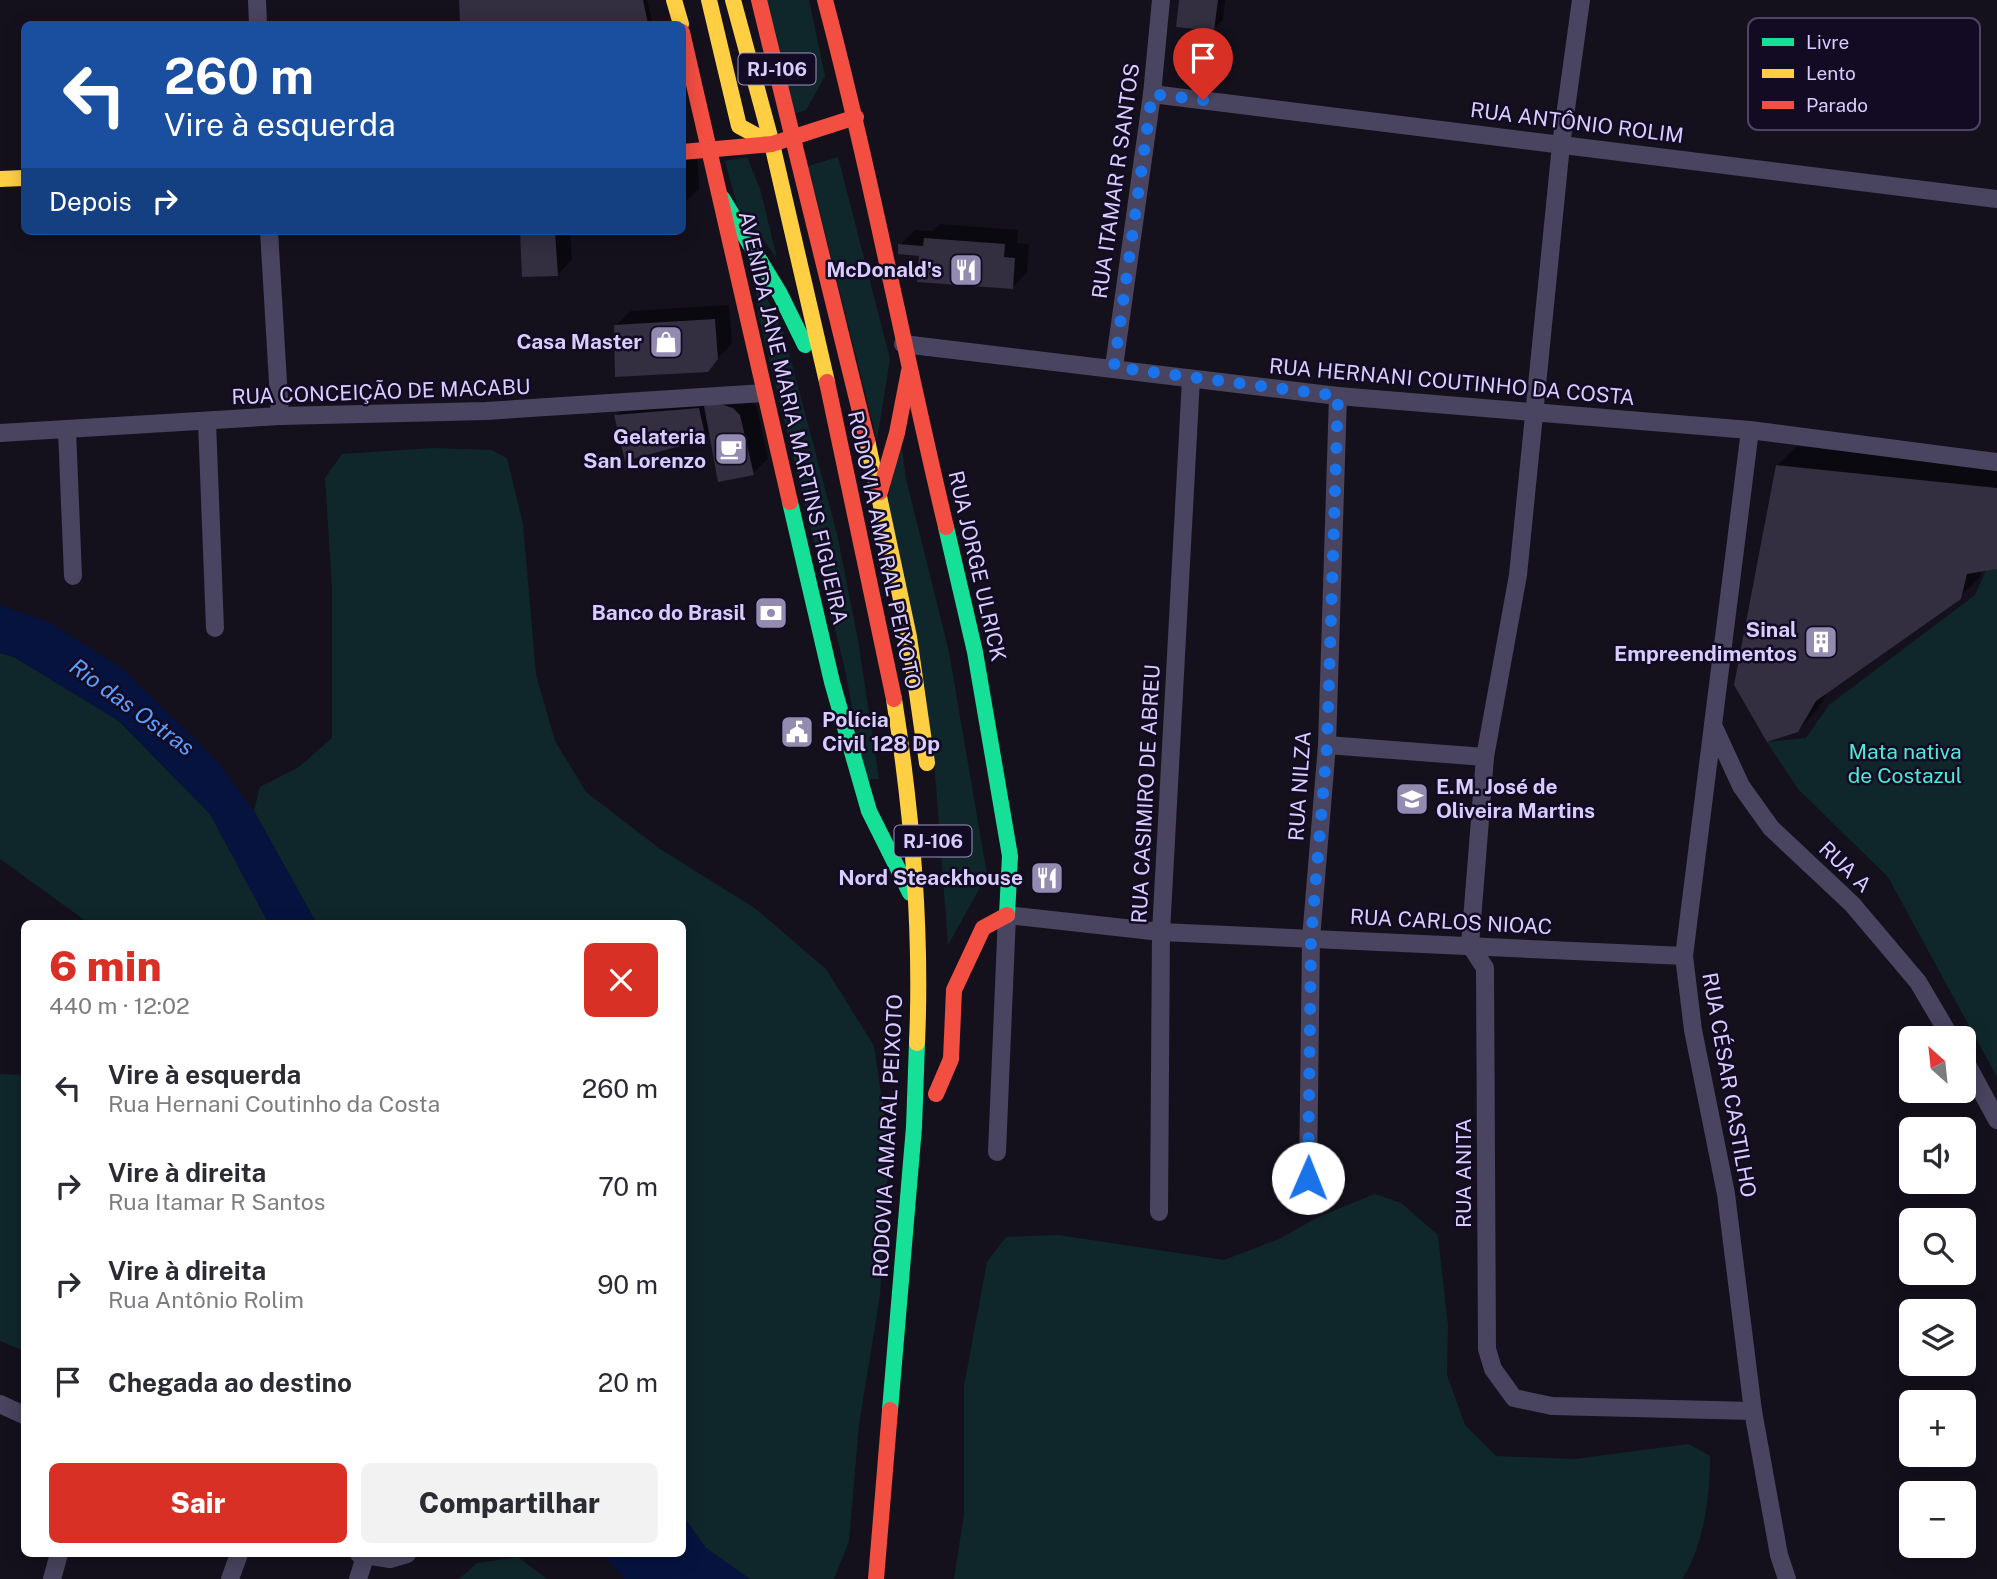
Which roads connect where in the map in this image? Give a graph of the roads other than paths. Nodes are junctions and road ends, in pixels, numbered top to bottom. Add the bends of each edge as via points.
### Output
1 (257, 0) edge
2 (674, 0) edge
3 (709, 0) edge
4 (733, 0) edge
5 (759, 0) edge
6 (825, 0) edge
7 (1161, 0) edge
8 (1581, 0) edge
9 (258, 21) edge
10 (680, 21) edge
11 (686, 48) edge
12 (1152, 94) junction
13 (856, 117) junction
14 (795, 138) junction
15 (772, 144) junction
16 (1561, 145) junction
17 (711, 150) junction
18 (686, 152) edge
19 (21, 178) edge
20 (0, 179) edge
21 (722, 198) junction
22 (1997, 199) edge
23 (269, 235) edge
24 (903, 344) junction
25 (1114, 367) junction
26 (909, 371) junction
27 (1191, 379) junction
28 (764, 393) junction
29 (1338, 396) junction
30 (1534, 414) junction
31 (280, 416) junction
32 (836, 421) junction
33 (207, 422) junction
34 (67, 430) junction
35 (1750, 430) junction
36 (0, 433) edge
37 (1997, 462) edge
38 (880, 494) junction
39 (73, 576) dead end
40 (215, 628) dead end
41 (1713, 726) junction
42 (1327, 745) junction
43 (1485, 757) junction
44 (929, 782) dead end
45 (908, 789) junction
46 (880, 806) junction
47 (913, 900) junction
48 (1007, 915) junction
49 (1161, 932) junction
50 (1311, 939) junction
51 (1470, 945) junction
52 (1684, 956) junction
53 (940, 984) dead end
54 (1944, 1026) edge
55 (1976, 1081) edge
56 (1997, 1120) edge
57 (997, 1152) dead end
58 (1308, 1178) dead end
59 (1159, 1212) dead end
60 (0, 1404) edge
61 (1753, 1410) junction
62 (21, 1414) edge
63 (58, 1557) edge
64 (238, 1557) edge
65 (362, 1557) edge
66 (376, 1557) edge
67 (397, 1557) edge
68 (52, 1579) edge
69 (230, 1579) edge
70 (358, 1579) edge
71 (876, 1579) edge
72 (1787, 1579) edge

1 - 9 street
2 - 10 main road
3 - 15 main road via 739,126
4 - 15 main road, RODOVIA AMARAL PEIXOTO / RJ-106
5 - 14 main road, RODOVIA AMARAL PEIXOTO / RJ-106
6 - 13 main road, RUA JORGE ULRICK
7 - 12 street, RUA ITAMAR R SANTOS
8 - 16 street
11 - 17 main road, AVENIDA JANE MARIA MARTINS FIGUEIRA
12 - 16 street, RUA ANTÔNIO ROLIM
12 - 25 street, RUA ITAMAR R SANTOS
13 - 14 main road
13 - 24 main road, RUA JORGE ULRICK
14 - 15 main road
14 - 38 main road, RODOVIA AMARAL PEIXOTO / RJ-106
15 - 17 main road
15 - 32 main road, RODOVIA AMARAL PEIXOTO / RJ-106
16 - 22 street, RUA ANTÔNIO ROLIM
16 - 30 street
17 - 18 main road
17 - 21 main road, AVENIDA JANE MARIA MARTINS FIGUEIRA
19 - 20 main road
21 - 28 main road, AVENIDA JANE MARIA MARTINS FIGUEIRA
21 - 32 main road via 791,314
23 - 31 street
24 - 25 street, RUA HERNANI COUTINHO DA COSTA
24 - 26 main road, RUA JORGE ULRICK
25 - 27 street, RUA HERNANI COUTINHO DA COSTA
26 - 38 main road
26 - 48 main road, RUA JORGE ULRICK via 975,652 1010,856
27 - 29 street, RUA HERNANI COUTINHO DA COSTA
27 - 49 street, RUA CASIMIRO DE ABREU
28 - 31 street, RUA CONCEIÇÃO DE MACABU via 486,411
28 - 46 main road, AVENIDA JANE MARIA MARTINS FIGUEIRA via 832,682
29 - 30 street, RUA HERNANI COUTINHO DA COSTA
29 - 42 street, RUA NILZA
30 - 35 street, RUA HERNANI COUTINHO DA COSTA
30 - 43 street via 1518,575
31 - 33 street, RUA CONCEIÇÃO DE MACABU
32 - 45 main road, RODOVIA AMARAL PEIXOTO / RJ-106 via 891,682
33 - 34 street, RUA CONCEIÇÃO DE MACABU
33 - 40 street
34 - 36 street, RUA CONCEIÇÃO DE MACABU
34 - 39 street
35 - 37 street, RUA HERNANI COUTINHO DA COSTA
35 - 41 street, RUA CÉSAR CASTILHO
38 - 44 main road, RODOVIA AMARAL PEIXOTO / RJ-106 via 909,637
41 - 52 street, RUA CÉSAR CASTILHO
41 - 54 street, RUA A via 1741,786 1772,828 1852,904 1918,982
42 - 43 street
42 - 50 street, RUA NILZA
43 - 51 street
45 - 46 main road
45 - 47 main road, RODOVIA AMARAL PEIXOTO / RJ-106
46 - 47 main road, AVENIDA JANE MARIA MARTINS FIGUEIRA
47 - 71 main road, RODOVIA AMARAL PEIXOTO / RJ-106 via 919,1003 914,1127
48 - 49 street, RUA CARLOS NIOAC
48 - 53 main road via 983,928 954,989 951,1059 936,1101
48 - 57 street, RUA JORGE ULRICK
49 - 50 street, RUA CARLOS NIOAC
49 - 59 street, RUA CASIMIRO DE ABREU
50 - 51 street, RUA CARLOS NIOAC
50 - 58 street, RUA NILZA
51 - 52 street, RUA CARLOS NIOAC
51 - 61 street, RUA ANITA via 1485,968 1488,1349 1493,1369 1514,1398 1552,1406
52 - 61 street, RUA CÉSAR CASTILHO via 1693,1030 1726,1194
55 - 56 street
60 - 62 street
61 - 72 street, RUA CÉSAR CASTILHO
63 - 68 street
64 - 69 street
65 - 70 street
66 - 67 street

